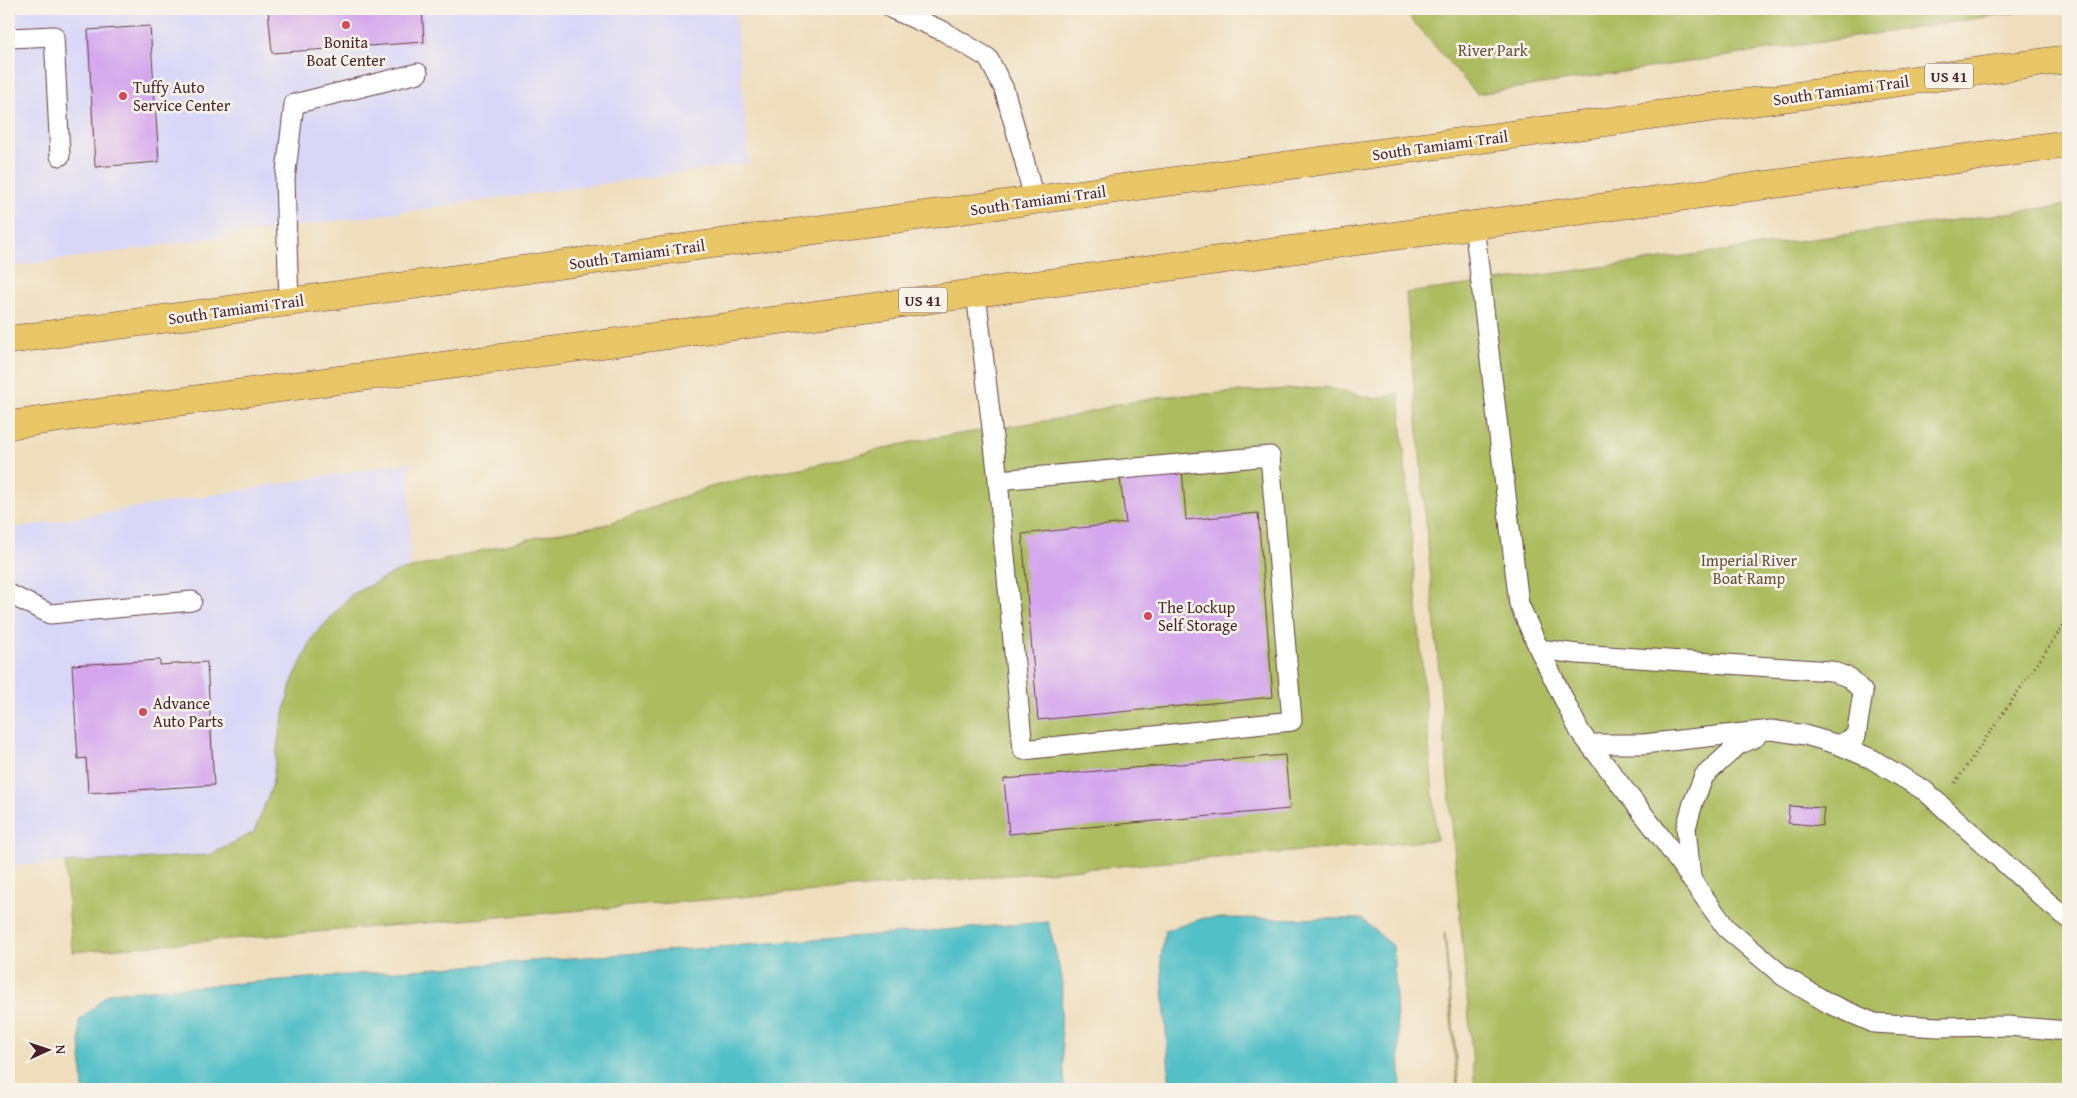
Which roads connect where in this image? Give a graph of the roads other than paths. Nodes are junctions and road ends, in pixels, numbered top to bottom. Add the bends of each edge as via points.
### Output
1 (892, 9) edge
2 (9, 38) edge
3 (2068, 59) edge
4 (418, 73) dead end
5 (2068, 144) edge
6 (60, 156) dead end
7 (1034, 200) junction
8 (1474, 224) junction
9 (976, 292) junction
10 (289, 302) junction
11 (9, 340) edge
12 (9, 425) edge
13 (998, 480) junction
14 (9, 594) edge
15 (192, 601) dead end
16 (1538, 649) junction
17 (1771, 730) junction
18 (1590, 744) junction
19 (1839, 745) junction
20 (1692, 880) junction
21 (2068, 918) edge
22 (2068, 1031) edge

1 - 7 lane via 943,31 988,58 1004,89
2 - 6 lane via 54,36
3 - 7 main road, South Tamiami Trail / US 41
4 - 10 lane via 294,104 285,180
5 - 8 main road, US 41
7 - 10 main road, South Tamiami Trail / US 41
8 - 9 main road, US 41
8 - 16 lane via 1519,604
9 - 12 main road, US 41
9 - 13 lane
10 - 11 main road, South Tamiami Trail / US 41
13 - 13 lane via 1023,750 1292,722 1270,456
14 - 15 lane via 50,614
16 - 18 lane via 1580,732
16 - 19 lane via 1832,671 1850,678 1863,692 1856,736
17 - 18 lane via 1643,744
17 - 19 lane
17 - 20 lane via 1738,745 1704,776 1686,828
18 - 20 lane
19 - 21 lane via 1872,759 1925,790
20 - 22 lane via 1726,928 1783,976 1828,1004 1874,1024 2008,1026

